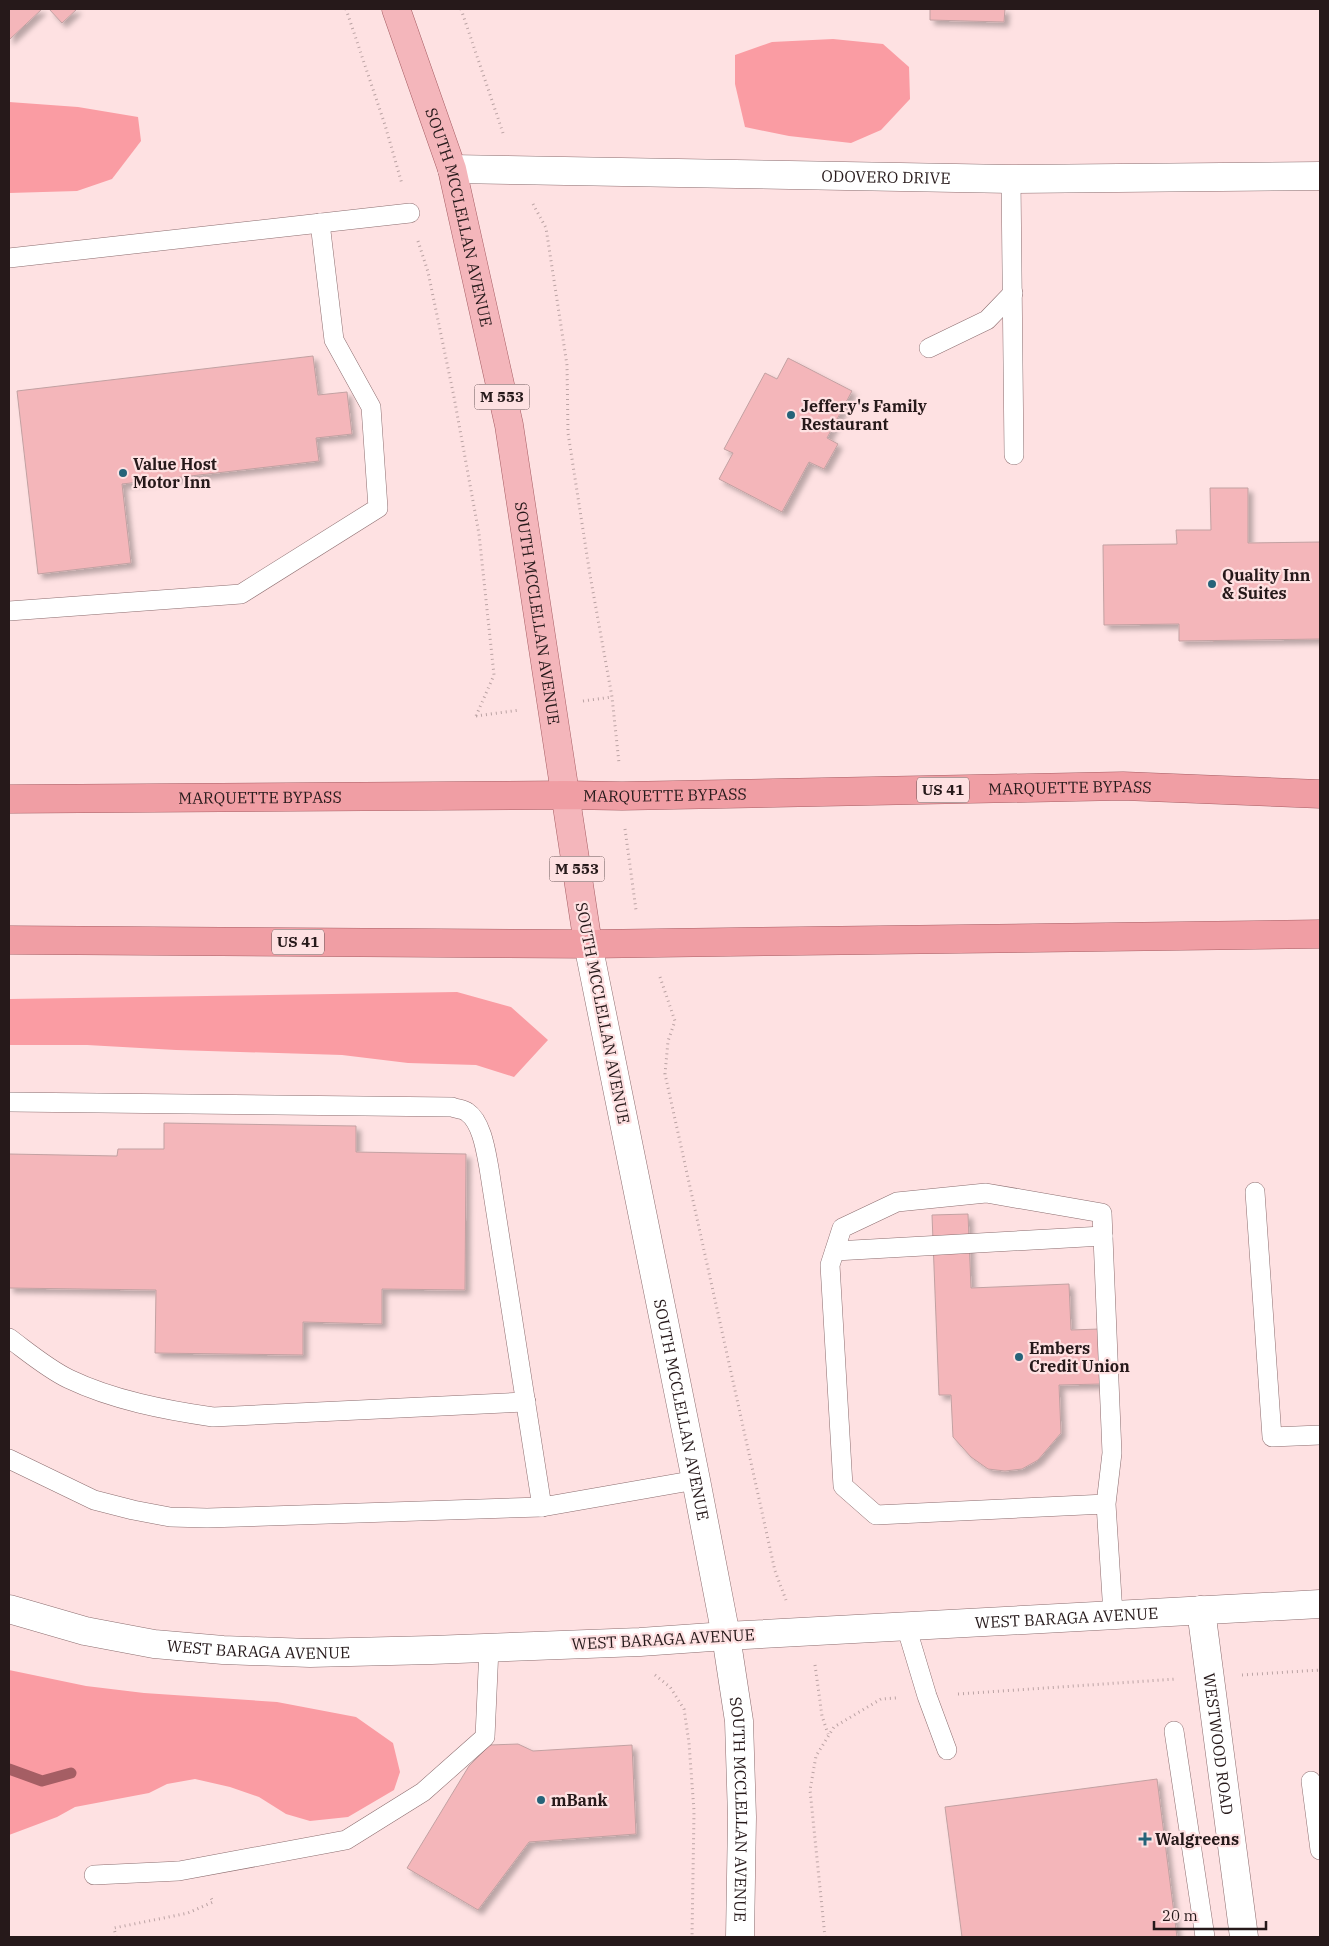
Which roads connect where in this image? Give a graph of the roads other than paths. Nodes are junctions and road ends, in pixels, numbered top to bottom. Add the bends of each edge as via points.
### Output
1 (396, 9) edge
2 (452, 169) junction
3 (1320, 176) edge
4 (1011, 179) junction
5 (410, 213) dead end
6 (320, 223) junction
7 (9, 258) edge
8 (1013, 293) junction
9 (929, 348) dead end
10 (1014, 455) dead end
11 (9, 611) edge
12 (1320, 794) edge
13 (566, 795) junction
14 (9, 799) edge
15 (1320, 934) edge
16 (9, 940) edge
17 (588, 944) junction
18 (9, 1102) edge
19 (1255, 1192) dead end
20 (1103, 1236) junction
21 (835, 1251) junction
22 (9, 1338) edge
23 (526, 1402) junction
24 (1320, 1435) edge
25 (9, 1460) edge
26 (696, 1480) junction
27 (1106, 1504) junction
28 (542, 1507) junction
29 (1320, 1604) edge
30 (9, 1609) edge
31 (1201, 1610) junction
32 (1113, 1614) junction
33 (906, 1626) junction
34 (726, 1636) junction
35 (489, 1648) junction
36 (1174, 1732) dead end
37 (947, 1750) dead end
38 (1311, 1781) dead end
39 (1320, 1850) edge
40 (94, 1874) dead end
41 (740, 1937) edge
42 (1205, 1937) edge
43 (1244, 1937) edge

1 - 2 main road, SOUTH MCCLELLAN AVENUE / M 553
2 - 4 street, ODOVERO DRIVE
2 - 13 main road, SOUTH MCCLELLAN AVENUE / M 553 via 509,425
3 - 4 street, ODOVERO DRIVE
4 - 8 lane
5 - 6 lane
6 - 7 lane
6 - 11 lane via 334,340 371,408 378,508 241,594
8 - 9 lane via 987,320
8 - 10 lane
12 - 13 highway, MARQUETTE BYPASS / US 41 via 1123,786
13 - 14 highway, MARQUETTE BYPASS / US 41
13 - 17 main road, SOUTH MCCLELLAN AVENUE / M 553
15 - 17 highway, US 41
16 - 17 highway, US 41
17 - 26 street, SOUTH MCCLELLAN AVENUE
18 - 23 lane via 452,1107 467,1112 483,1138
19 - 24 lane via 1272,1438
20 - 21 lane
20 - 21 lane via 1102,1213 986,1192 897,1202 842,1228
20 - 27 lane via 1112,1453
21 - 27 lane via 830,1265 843,1486 876,1515
22 - 23 lane via 68,1379 113,1396 212,1417
23 - 28 lane
25 - 28 lane via 94,1500 170,1517
26 - 28 lane
26 - 34 street, SOUTH MCCLELLAN AVENUE
27 - 32 lane
29 - 31 street, WEST BARAGA AVENUE
30 - 35 street, WEST BARAGA AVENUE via 85,1631 154,1644 223,1650 310,1653
31 - 32 street, WEST BARAGA AVENUE
31 - 43 street, WESTWOOD ROAD
32 - 33 street, WEST BARAGA AVENUE
33 - 34 street, WEST BARAGA AVENUE
33 - 37 lane
34 - 35 street, WEST BARAGA AVENUE
34 - 41 street, SOUTH MCCLELLAN AVENUE via 738,1721 742,1817
35 - 40 lane via 486,1737 423,1792 346,1840 179,1871
36 - 42 lane
38 - 39 lane

